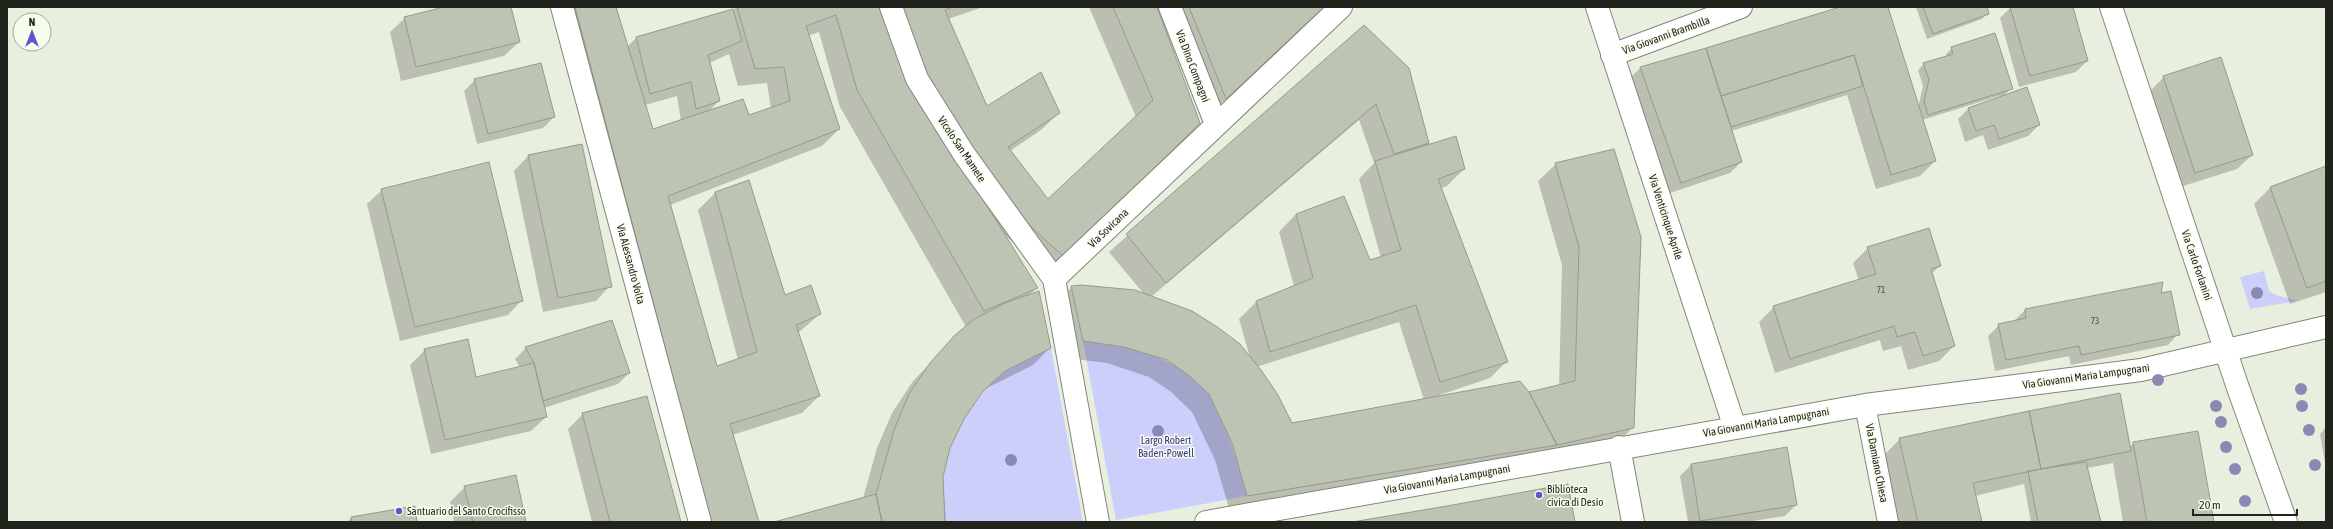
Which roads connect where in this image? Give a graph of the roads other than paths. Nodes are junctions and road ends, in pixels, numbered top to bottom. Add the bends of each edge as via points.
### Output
1 (562, 7) edge
2 (892, 7) edge
3 (1170, 7) edge
4 (1341, 7) edge
5 (1597, 7) edge
6 (1741, 7) edge
7 (2111, 7) edge
8 (1612, 55) junction
9 (1216, 124) junction
10 (1054, 279) junction
11 (2326, 327) edge
12 (2226, 349) junction
13 (1866, 405) junction
14 (1735, 428) junction
15 (1619, 448) junction
16 (700, 522) edge
17 (1098, 522) edge
18 (1206, 522) edge
19 (1633, 522) edge
20 (1888, 522) edge
21 (2286, 522) edge

1 - 16 street, Via Alessandro Volta
2 - 10 street, Vicolo San Mamete via 917,79 964,154
3 - 9 street, Via Dino Compagni
4 - 9 street, Via Sovicana
5 - 8 street, Via Venticinque Aprile
6 - 8 street, Via Giovanni Brambilla
7 - 12 street, Via Carlo Forlanini
8 - 14 street, Via Venticinque Aprile
9 - 10 street, Via Sovicana
10 - 17 street
11 - 12 street, Via Giovanni Maria Lampugnani
12 - 13 street, Via Giovanni Maria Lampugnani via 2141,370
12 - 21 street, Via Carlo Forlanini
13 - 14 street, Via Giovanni Maria Lampugnani
13 - 20 lane, Via Damiano Chiesa
14 - 15 street, Via Giovanni Maria Lampugnani
15 - 18 street, Via Giovanni Maria Lampugnani
15 - 19 street

